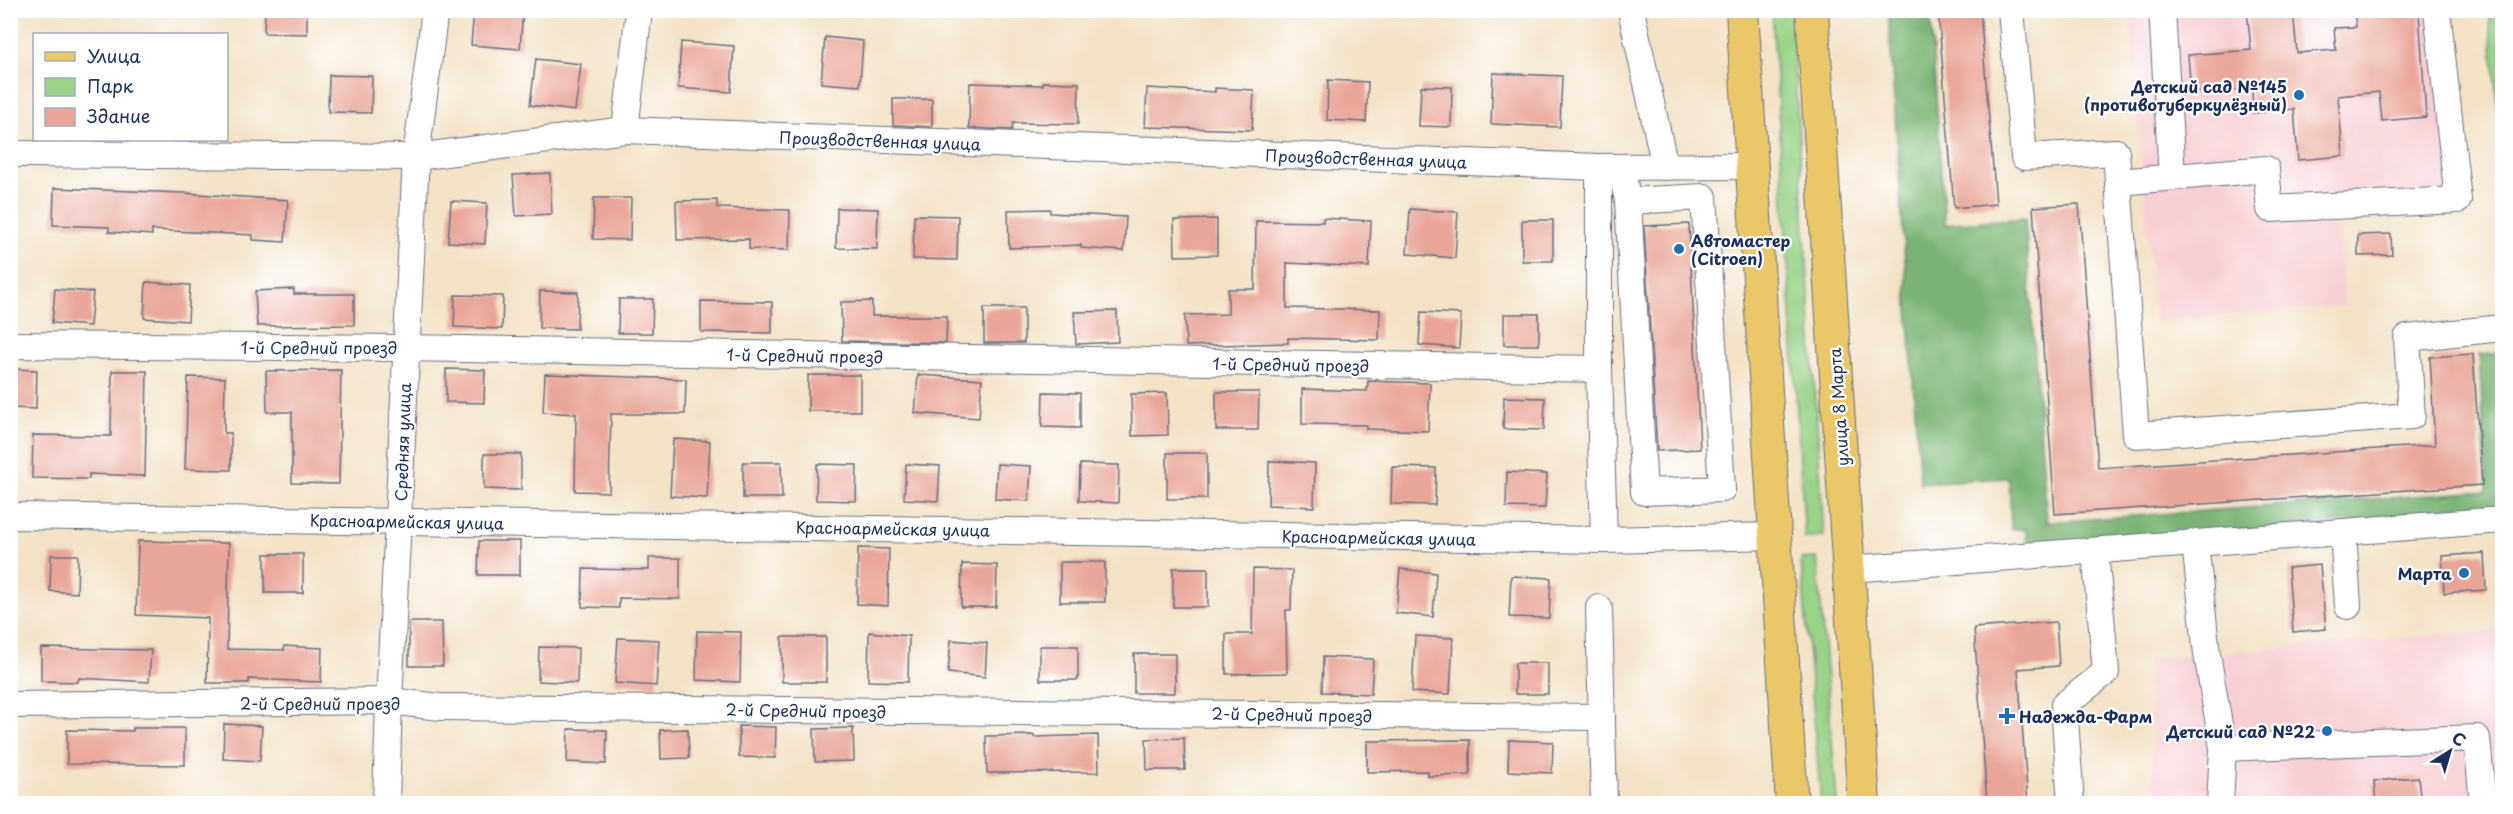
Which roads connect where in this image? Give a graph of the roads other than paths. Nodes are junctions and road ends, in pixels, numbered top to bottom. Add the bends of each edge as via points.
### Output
1 (435, 10) edge
2 (639, 10) edge
3 (1631, 10) edge
4 (1742, 10) edge
5 (1812, 10) edge
6 (2011, 10) edge
7 (2162, 10) edge
8 (2437, 10) edge
9 (625, 130) junction
10 (10, 154) edge
11 (417, 157) junction
12 (1752, 166) junction
13 (1610, 167) junction
14 (1665, 167) junction
15 (2172, 177) junction
16 (2119, 182) junction
17 (1628, 201) junction
18 (2502, 328) edge
19 (10, 345) edge
20 (405, 348) junction
21 (1599, 369) junction
22 (10, 516) edge
23 (399, 520) junction
24 (2502, 520) edge
25 (2343, 532) junction
26 (1775, 536) junction
27 (1604, 540) junction
28 (2196, 543) junction
29 (2095, 551) junction
30 (1849, 569) junction
31 (2348, 606) dead end
32 (1599, 608) dead end
33 (388, 701) junction
34 (10, 705) edge
35 (1602, 717) junction
36 (2223, 748) junction
37 (386, 804) edge
38 (1604, 804) edge
39 (1792, 804) edge
40 (1864, 804) edge
41 (2071, 804) edge
42 (2220, 804) edge
43 (2482, 804) edge

1 - 11 street, Средняя улица
2 - 9 street
3 - 14 street
4 - 12 main road
5 - 30 main road, улица 8 Марта
6 - 16 street via 2024,157 2116,152
7 - 15 street
8 - 15 street via 2458,200 2270,209 2266,170
9 - 11 street, Производственная улица
9 - 13 street, Производственная улица
10 - 11 street, Производственная улица
11 - 20 street, Средняя улица
12 - 14 street, Производственная улица
12 - 26 main road
13 - 14 street, Производственная улица
13 - 17 street
13 - 21 street
15 - 16 street
16 - 18 street via 2136,435 2412,416 2407,338
17 - 17 street via 1644,492 1722,489 1704,197
19 - 20 street, 1-й Средний проезд
20 - 21 street, 1-й Средний проезд
20 - 23 street, Средняя улица
21 - 27 street
22 - 23 street, Красноармейская улица
23 - 27 street, Красноармейская улица
23 - 33 street, Средняя улица
24 - 25 street
25 - 28 street
25 - 31 street
26 - 27 street, Красноармейская улица
26 - 39 main road
28 - 29 street
28 - 36 street via 2207,654
29 - 30 street
29 - 41 street via 2106,672 2064,705
30 - 40 main road, улица 8 Марта
32 - 35 street
33 - 34 street, 2-й Средний проезд
33 - 35 street, 2-й Средний проезд via 441,707
33 - 37 street, Средняя улица
35 - 38 street
36 - 42 street
36 - 43 street via 2477,738

